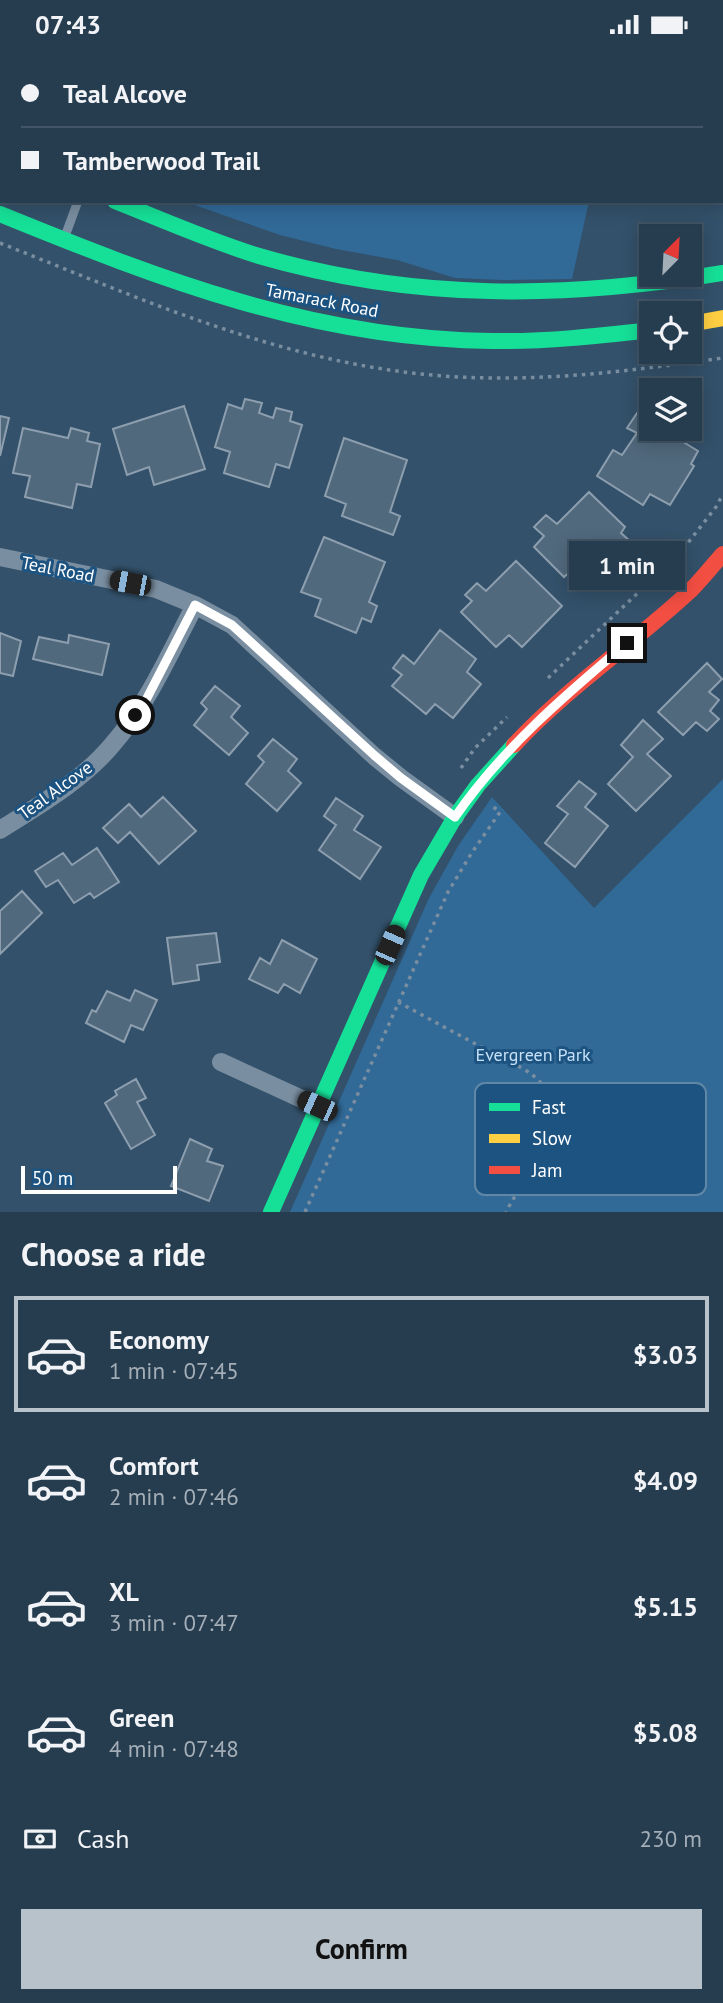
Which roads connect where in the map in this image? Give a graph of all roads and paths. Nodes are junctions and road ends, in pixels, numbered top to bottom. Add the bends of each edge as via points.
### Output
1 (77, 203) edge
2 (120, 203) edge
3 (0, 214) edge
4 (63, 240) junction
5 (723, 273) edge
6 (723, 318) edge
7 (702, 322) edge
8 (639, 331) edge
9 (723, 494) edge
10 (723, 554) edge
11 (0, 557) edge
12 (195, 605) junction
13 (542, 684) dead end
14 (513, 711) dead end
15 (460, 771) dead end
16 (500, 812) dead end
17 (455, 817) junction
18 (0, 830) edge
19 (398, 1002) junction
20 (221, 1062) dead end
21 (539, 1083) edge
22 (317, 1106) junction
23 (515, 1195) edge
24 (271, 1212) edge
25 (306, 1212) edge
26 (506, 1212) edge

1 - 4 lane
2 - 5 street, Tamarack Road via 258,255 342,275 443,291 533,295 650,285
3 - 4 street, Tamarack Road
4 - 8 street, Tamarack Road via 228,300 354,328 428,338 527,341
6 - 7 street
9 - 13 path via 680,553
10 - 17 street via 691,590 532,726
11 - 12 street, Teal Road via 156,589
12 - 17 street, Teal Road via 232,625 374,755
12 - 18 street, Teal Alcove via 146,700 112,746 70,784
14 - 15 path via 475,748
16 - 19 path via 448,892
17 - 22 street via 421,875
19 - 21 path via 528,1070
19 - 25 path
20 - 22 street
22 - 24 street
23 - 26 path

